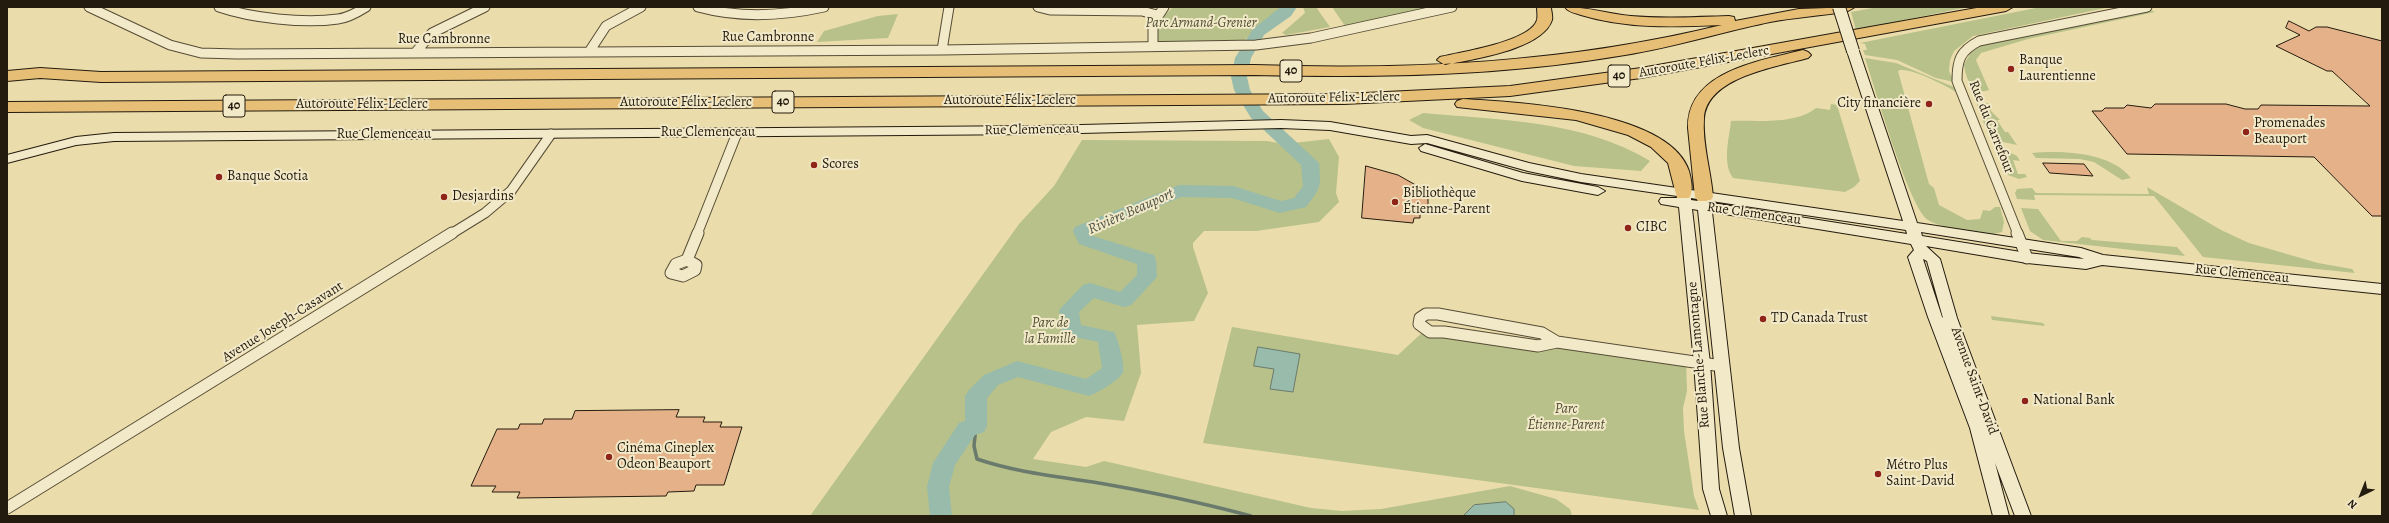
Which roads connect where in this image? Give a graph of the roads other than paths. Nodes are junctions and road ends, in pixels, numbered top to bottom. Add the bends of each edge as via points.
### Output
1 (90, 7) edge
2 (220, 7) edge
3 (366, 7) edge
4 (485, 7) edge
5 (642, 7) edge
6 (698, 7) edge
7 (824, 7) edge
8 (949, 7) edge
9 (1038, 7) edge
10 (1164, 7) edge
11 (1452, 7) edge
12 (1544, 7) edge
13 (1572, 7) edge
14 (1839, 7) edge
15 (1848, 7) edge
16 (2006, 7) edge
17 (2147, 7) edge
18 (1116, 8) edge
19 (1157, 14) junction
20 (1771, 18) junction
21 (1891, 29) junction
22 (1152, 45) junction
23 (942, 50) junction
24 (589, 52) junction
25 (415, 53) junction
26 (7, 70) edge
27 (1396, 71) junction
28 (40, 73) junction
29 (7, 76) edge
30 (1344, 99) junction
31 (7, 107) edge
32 (737, 133) junction
33 (551, 134) junction
34 (7, 159) edge
35 (1684, 199) junction
36 (1704, 202) junction
37 (1917, 240) junction
38 (2022, 244) junction
39 (2027, 258) junction
40 (687, 260) dead end
41 (2102, 260) junction
42 (2382, 289) edge
43 (1557, 342) junction
44 (1702, 363) junction
45 (1722, 366) junction
46 (7, 508) edge
47 (1719, 516) edge
48 (1744, 516) edge
49 (2001, 516) edge
50 (2023, 516) edge

1 - 25 street, Rue Cambronne via 170,45 201,53
2 - 3 street via 243,14 336,19 353,15
4 - 25 street via 432,33
5 - 24 street via 606,26
6 - 7 street via 717,12 742,13 794,12
8 - 23 street
9 - 18 street via 1050,10
10 - 19 street
11 - 22 street, Rue Cambronne via 1311,38 1256,45
12 - 27 highway via 1546,13 1542,23 1535,32 1522,40 1500,48
13 - 20 highway via 1612,18 1667,23
14 - 37 street, Avenue Saint-David, bridge
15 - 20 highway, Autoroute Félix-Leclerc / 40
16 - 21 highway, Autoroute Félix-Leclerc / 40
17 - 38 street, Rue du Carrefour via 1979,41 1963,49 1957,62 1957,81
18 - 19 street
19 - 22 street via 1151,27
20 - 27 highway, Autoroute Félix-Leclerc / 40 via 1678,41 1626,50 1541,61
21 - 30 highway, Autoroute Félix-Leclerc / 40 via 1641,73 1510,91
21 - 36 highway via 1737,73 1715,86 1702,99 1696,116
22 - 23 street, Rue Cambronne
23 - 24 street, Rue Cambronne
24 - 25 street, Rue Cambronne
26 - 28 highway
27 - 28 highway, Autoroute Félix-Leclerc / 40 via 102,77
28 - 29 highway, Autoroute Félix-Leclerc / 40
30 - 31 highway, Autoroute Félix-Leclerc / 40
30 - 35 highway via 1376,103 1517,107 1552,111 1620,126 1653,143 1674,160 1680,169
32 - 33 street, Rue Clemenceau
32 - 35 street, Rue Clemenceau via 1042,130 1281,124 1368,131 1411,140 1427,139 1546,172
32 - 40 street
33 - 34 street, Rue Clemenceau via 114,137 76,141
33 - 46 street, Avenue Joseph-Casavant via 511,191 485,213
35 - 36 street, Rue Clemenceau
35 - 44 street, Rue Blanche-Lamontagne
36 - 37 street, Rue Clemenceau
36 - 45 street, Rue Blanche-Lamontagne
37 - 38 street, Rue Clemenceau
37 - 39 street, Rue Clemenceau
37 - 49 street, Avenue Saint-David via 1915,256 1935,317 1978,428
37 - 50 street, Avenue Saint-David via 1933,259 1950,318
38 - 39 street, Rue du Carrefour
38 - 41 street, Rue Clemenceau via 2081,253
39 - 41 street, Rue Clemenceau via 2086,264
41 - 42 street, Rue Clemenceau
43 - 43 street via 1542,333 1438,314 1426,314 1420,318 1419,324 1424,331 1432,334 1444,332 1538,346
43 - 44 street
44 - 45 street
44 - 47 street, Rue Blanche-Lamontagne via 1711,489
45 - 48 street, Rue Blanche-Lamontagne via 1738,500

